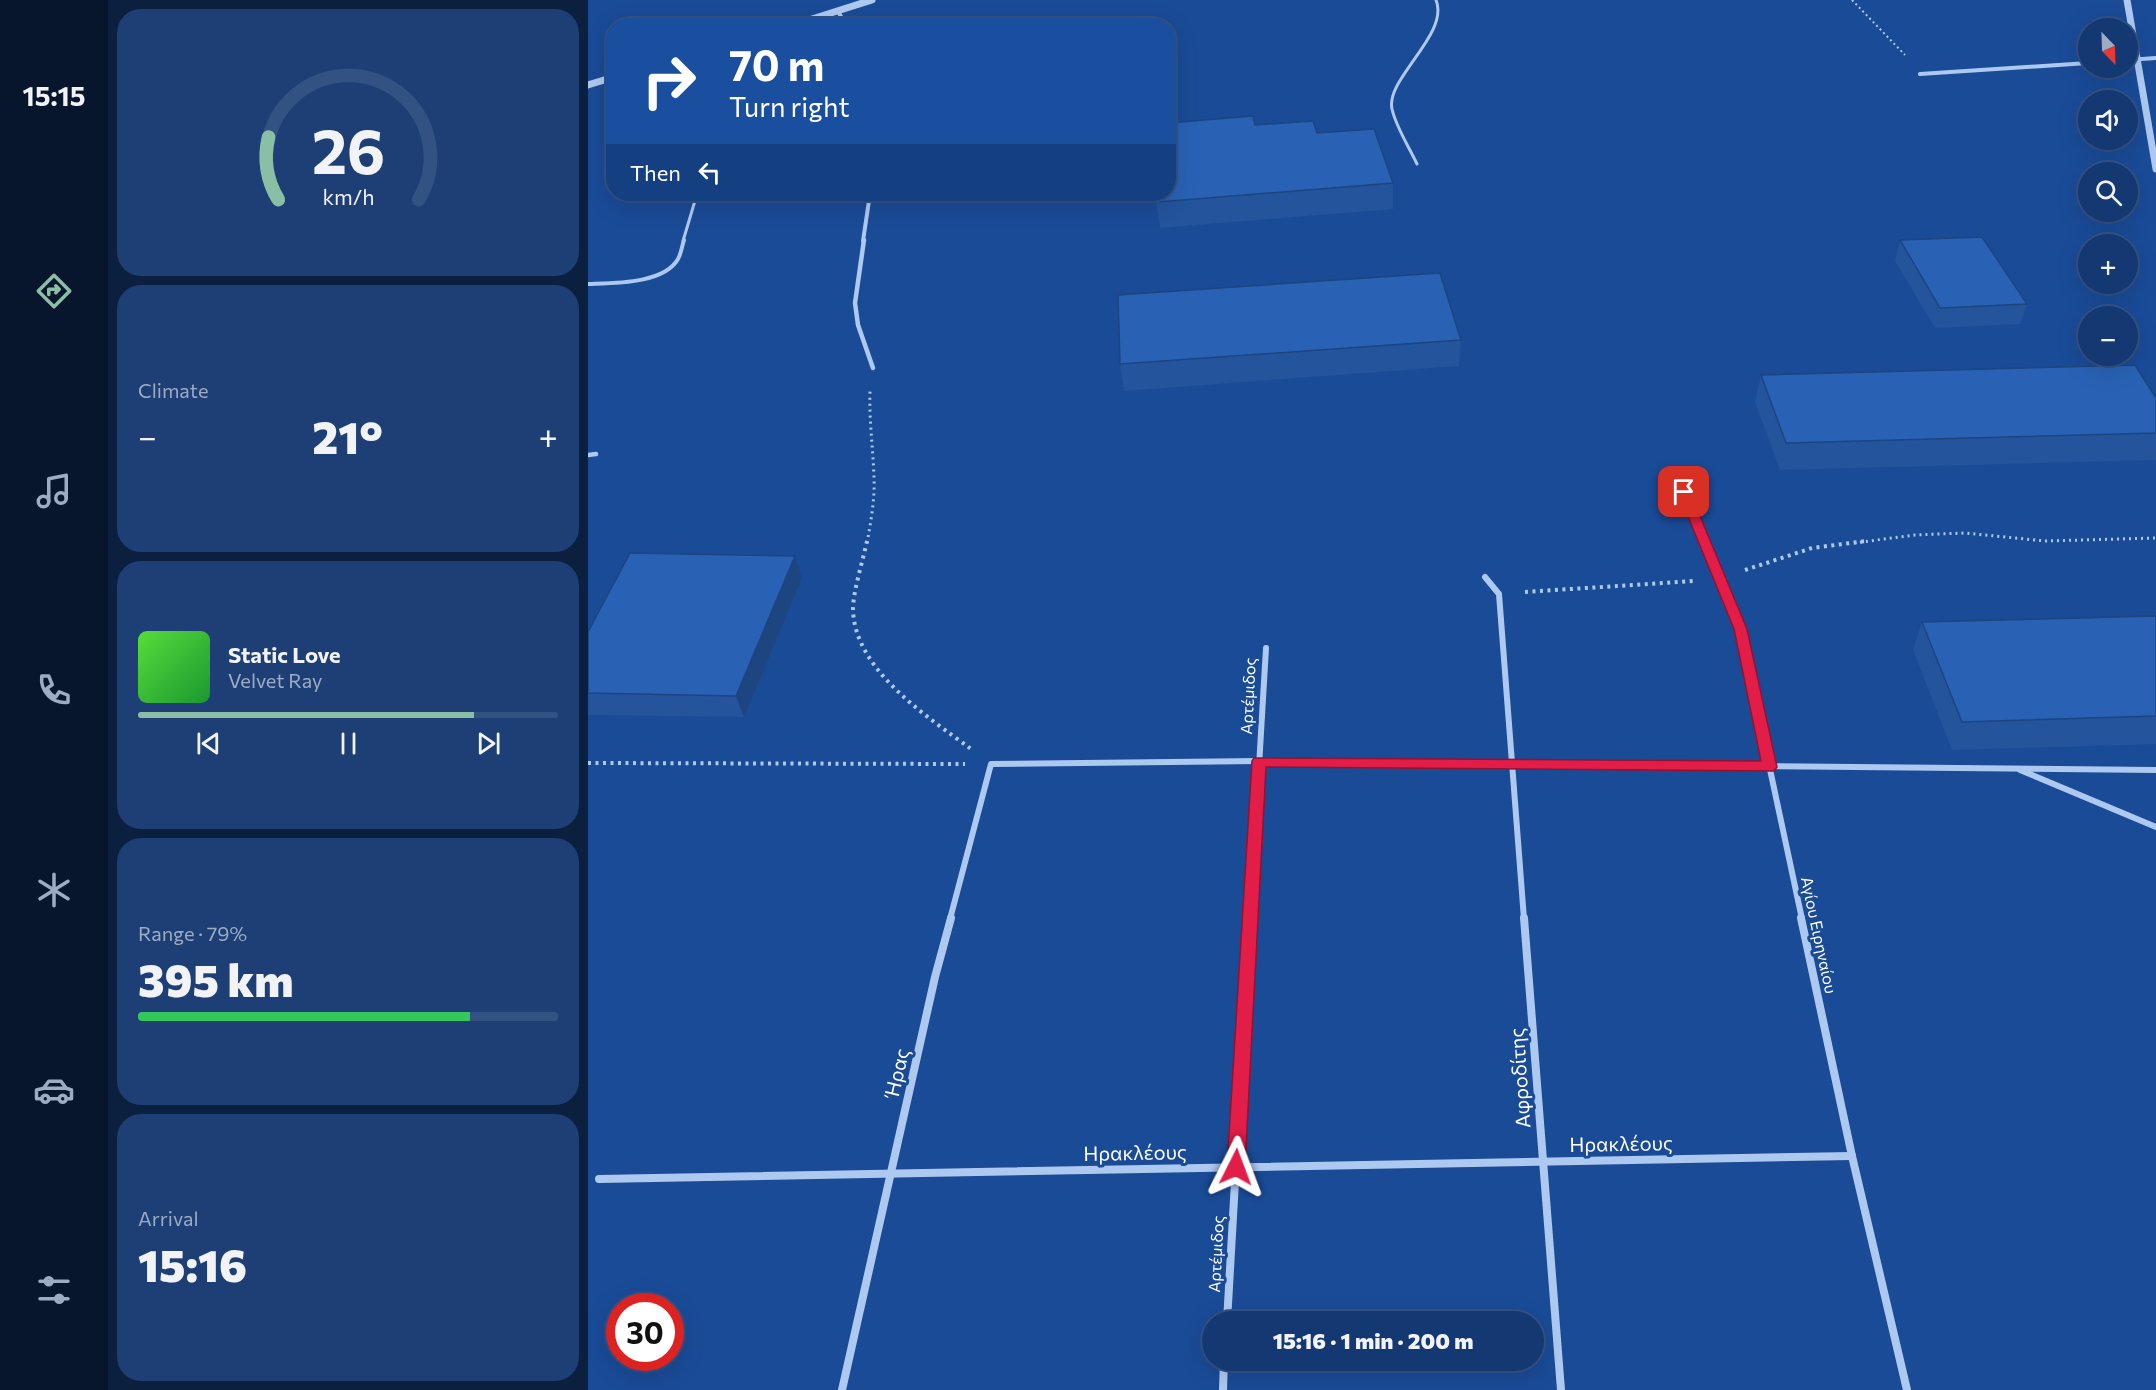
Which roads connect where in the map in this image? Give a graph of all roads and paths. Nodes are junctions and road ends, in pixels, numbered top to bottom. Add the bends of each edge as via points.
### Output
1 (872, 0) edge
2 (1436, 0) edge
3 (1852, 0) edge
4 (2127, 0) edge
5 (838, 11) junction
6 (816, 18) edge
7 (842, 18) edge
8 (2130, 18) edge
9 (2156, 58) edge
10 (2138, 59) joint
11 (2078, 64) edge
12 (1920, 74) joint
13 (606, 79) edge
14 (588, 85) edge
15 (1417, 164) dead end
16 (2156, 169) edge
17 (695, 201) edge
18 (869, 201) edge
19 (588, 284) edge
20 (873, 368) joint
21 (588, 454) edge
22 (596, 454) dead end
23 (1684, 492) dead end
24 (2156, 538) edge
25 (1485, 577) dead end
26 (1720, 579) junction
27 (1499, 594) junction
28 (1266, 648) dead end
29 (1259, 761) junction
30 (588, 763) edge
31 (1513, 763) junction
32 (991, 764) junction
33 (1769, 767) junction
34 (2017, 769) junction
35 (2156, 770) edge
36 (2156, 827) edge
37 (1852, 1156) junction
38 (1543, 1162) junction
39 (1236, 1167) junction
40 (890, 1174) junction
41 (599, 1179) dead end
42 (1228, 1311) edge
43 (1223, 1371) edge
44 (842, 1390) edge
45 (1222, 1390) edge
46 (1561, 1390) edge
47 (1907, 1390) edge

1 - 5 street
2 - 15 lane via 1439,7 1431,34 1395,89 1391,107
3 - 12 path
4 - 8 street
5 - 6 street
5 - 7 street
9 - 10 street
10 - 16 street
11 - 12 street
13 - 14 street
17 - 19 lane via 678,259 664,272 637,280
18 - 20 street via 855,303
20 - 32 path via 869,420 874,477 872,516 853,609 860,639 880,675
21 - 22 street
23 - 26 street, Αγίου Ειρηναίου
24 - 26 path via 2045,541 1965,533 1915,535 1812,548
25 - 27 street
26 - 27 path
26 - 33 street, Αγίου Ειρηναίου via 1740,629
27 - 31 street, Αφροδίτης
28 - 29 street, Αρτέμιδος
29 - 31 street
29 - 32 street
29 - 39 street, Αρτέμιδος
30 - 32 path
31 - 33 street
31 - 38 street, Αφροδίτης
32 - 40 street, Ήρας via 935,977
33 - 34 street
33 - 37 street, Αγίου Ειρηναίου
34 - 35 street
34 - 36 street
37 - 38 street, Ηρακλέους
37 - 47 street, Αγίου Ειρηναίου
38 - 39 street, Ηρακλέους
38 - 46 street, Αφροδίτης
39 - 40 street, Ηρακλέους
39 - 42 street, Αρτέμιδος
40 - 41 street, Ηρακλέους
40 - 44 street, Ήρας
43 - 45 street

